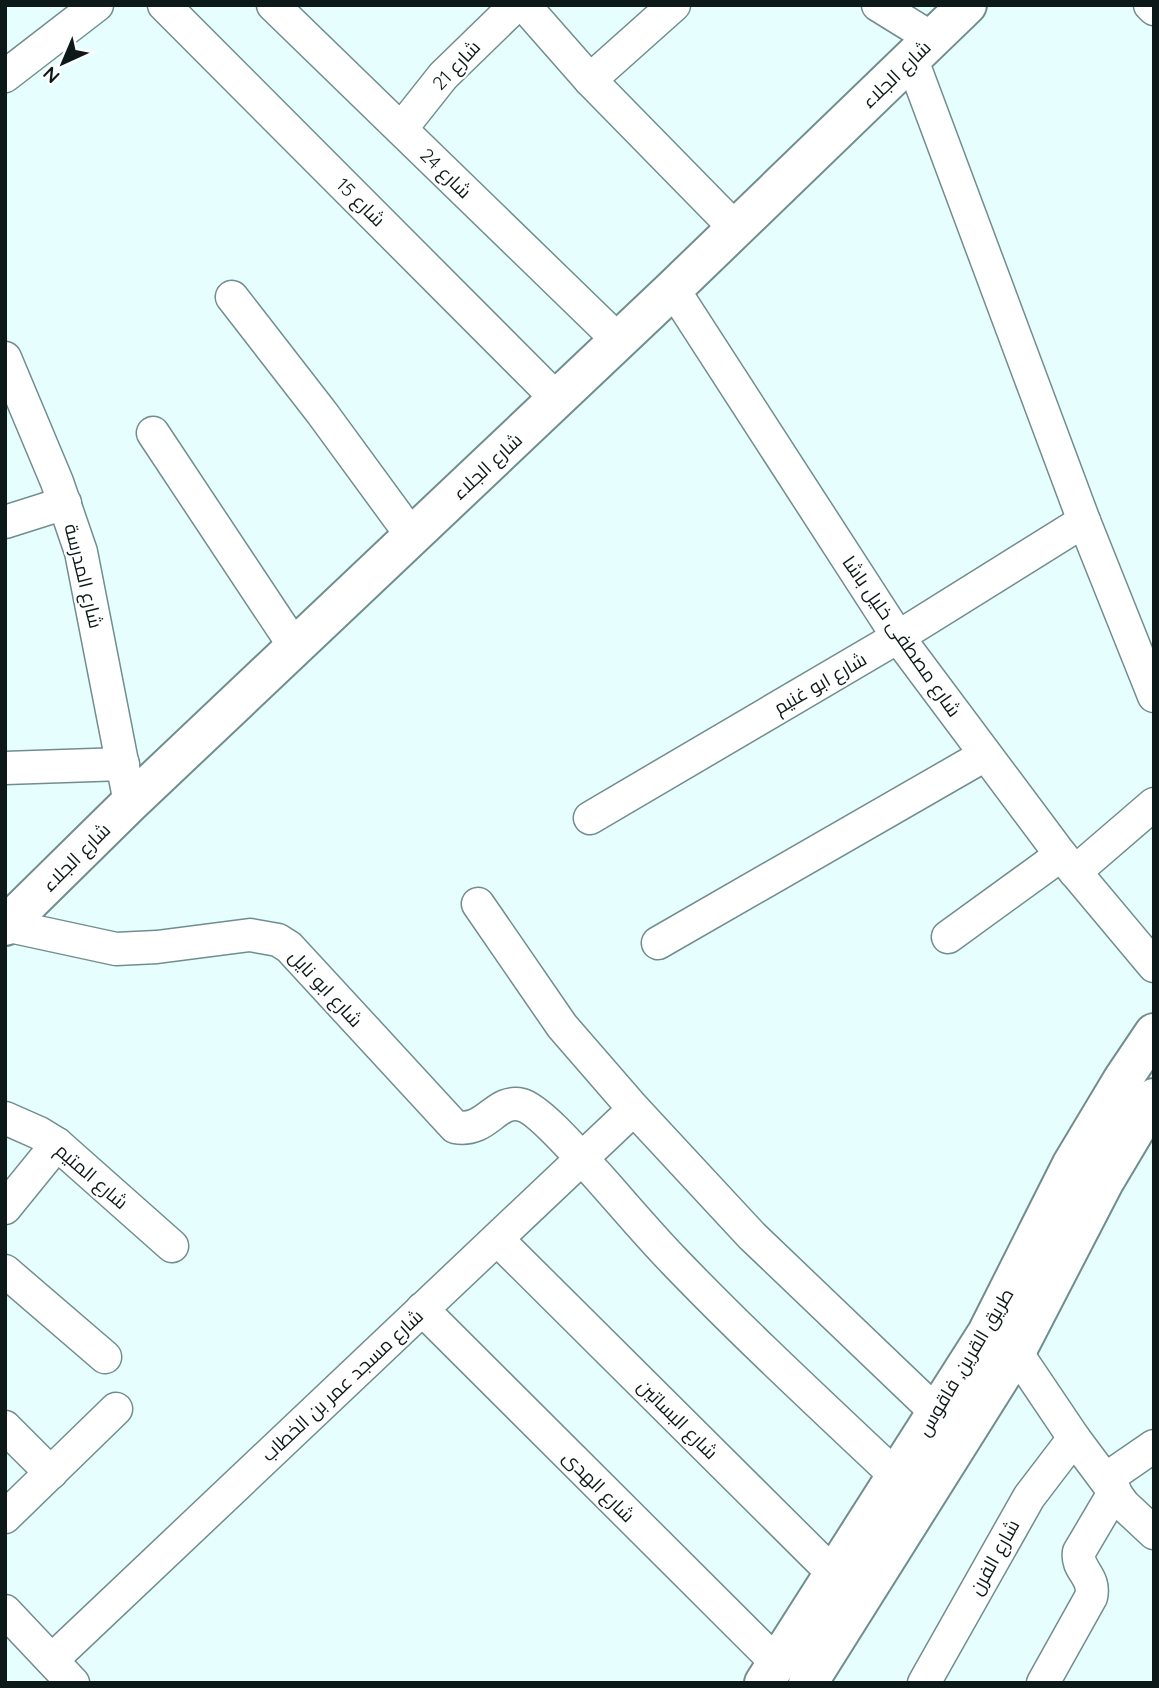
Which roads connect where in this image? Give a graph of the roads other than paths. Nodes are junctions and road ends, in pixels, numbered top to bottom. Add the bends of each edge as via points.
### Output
1 (97, 5) edge
2 (164, 5) edge
3 (273, 5) edge
4 (516, 5) edge
5 (524, 5) edge
6 (674, 5) edge
7 (878, 5) edge
8 (967, 5) edge
9 (922, 49) junction
10 (5, 76) edge
11 (590, 80) junction
12 (401, 129) junction
13 (736, 229) junction
14 (673, 289) junction
15 (232, 297) dead end
16 (619, 341) junction
17 (5, 358) edge
18 (558, 399) junction
19 (153, 433) dead end
20 (65, 503) junction
21 (1084, 521) junction
22 (5, 522) edge
23 (412, 536) junction
24 (898, 637) junction
25 (295, 647) junction
26 (1154, 696) edge
27 (985, 755) junction
28 (123, 764) junction
29 (5, 768) edge
30 (130, 803) junction
31 (1154, 804) edge
32 (590, 818) dead end
33 (1068, 864) junction
34 (478, 904) dead end
35 (6, 925) edge
36 (948, 937) dead end
37 (658, 943) dead end
38 (1154, 966) edge
39 (1154, 1033) edge
40 (1154, 1098) edge
41 (634, 1109) junction
42 (5, 1118) edge
43 (57, 1144) junction
44 (582, 1158) junction
45 (5, 1208) edge
46 (497, 1239) junction
47 (172, 1246) dead end
48 (5, 1271) edge
49 (422, 1309) junction
50 (1016, 1352) junction
51 (105, 1357) dead end
52 (116, 1409) dead end
53 (936, 1412) junction
54 (5, 1427) edge
55 (1074, 1438) junction
56 (1154, 1446) edge
57 (51, 1473) junction
58 (896, 1476) junction
59 (1110, 1485) junction
60 (5, 1517) edge
61 (1154, 1533) edge
62 (847, 1587) junction
63 (5, 1611) edge
64 (62, 1672) edge
65 (783, 1676) edge
66 (924, 1683) edge
67 (1044, 1683) edge

1 - 10 street
2 - 18 street, شارع 15
3 - 12 street, شارع 24
4 - 12 street, شارع 21 via 443,76
5 - 11 street
6 - 11 street
7 - 9 street
8 - 9 street, شارع الجلاء
9 - 13 street, شارع الجلاء
9 - 21 street
11 - 13 street
12 - 16 street, شارع 24
13 - 14 street, شارع الجلاء
14 - 16 street, شارع الجلاء
14 - 24 street, شارع مصطفى خليل باشا
15 - 23 street
16 - 18 street, شارع الجلاء
17 - 20 street, شارع المدرسة
18 - 23 street, شارع الجلاء
19 - 25 street
20 - 22 street
20 - 28 street, شارع المدرسة via 89,583
21 - 24 street, شارع ابو غنيم
21 - 26 street
23 - 25 street, شارع الجلاء
24 - 27 street, شارع مصطفى خليل باشا
24 - 32 street, شارع ابو غنيم
25 - 30 street, شارع الجلاء
27 - 33 street, شارع مصطفى خليل باشا
27 - 37 street
28 - 29 street
28 - 30 street, شارع المدرسة
30 - 35 street, شارع الجلاء
31 - 33 street
33 - 36 street
33 - 38 street, شارع مصطفى خليل باشا
34 - 41 street via 562,1026
35 - 44 street, شارع ابو نايل via 116,949 250,935 278,940 455,1127 478,1126 503,1106 524,1105
39 - 53 street, طريق القرين, فاقوس via 1072,1164 987,1333
40 - 50 street, طريق القرين, فاقوس via 1104,1182
41 - 44 street, شارع مسجد عمر بن الخطاب
41 - 53 street via 752,1236
42 - 43 street, شارع المتيم
43 - 45 street
43 - 47 street, شارع المتيم
44 - 46 street, شارع مسجد عمر بن الخطاب
44 - 58 street, شارع ابو نايل via 674,1261
46 - 49 street, شارع مسجد عمر بن الخطاب
46 - 62 street, شارع البساتين
48 - 51 street
49 - 64 street, شارع مسجد عمر بن الخطاب
49 - 65 street, شارع الهدى
50 - 55 street
50 - 62 street, طريق القرين, فاقوس
52 - 57 street
53 - 58 street, طريق القرين, فاقوس
54 - 57 street
55 - 59 street
55 - 66 street, شارع الفرن via 1029,1497
56 - 59 street
57 - 60 street
58 - 62 street, طريق القرين, فاقوس
59 - 61 street
59 - 67 street via 1079,1552 1080,1564 1092,1582 1091,1597
62 - 65 street, طريق القرين, فاقوس
63 - 64 street

